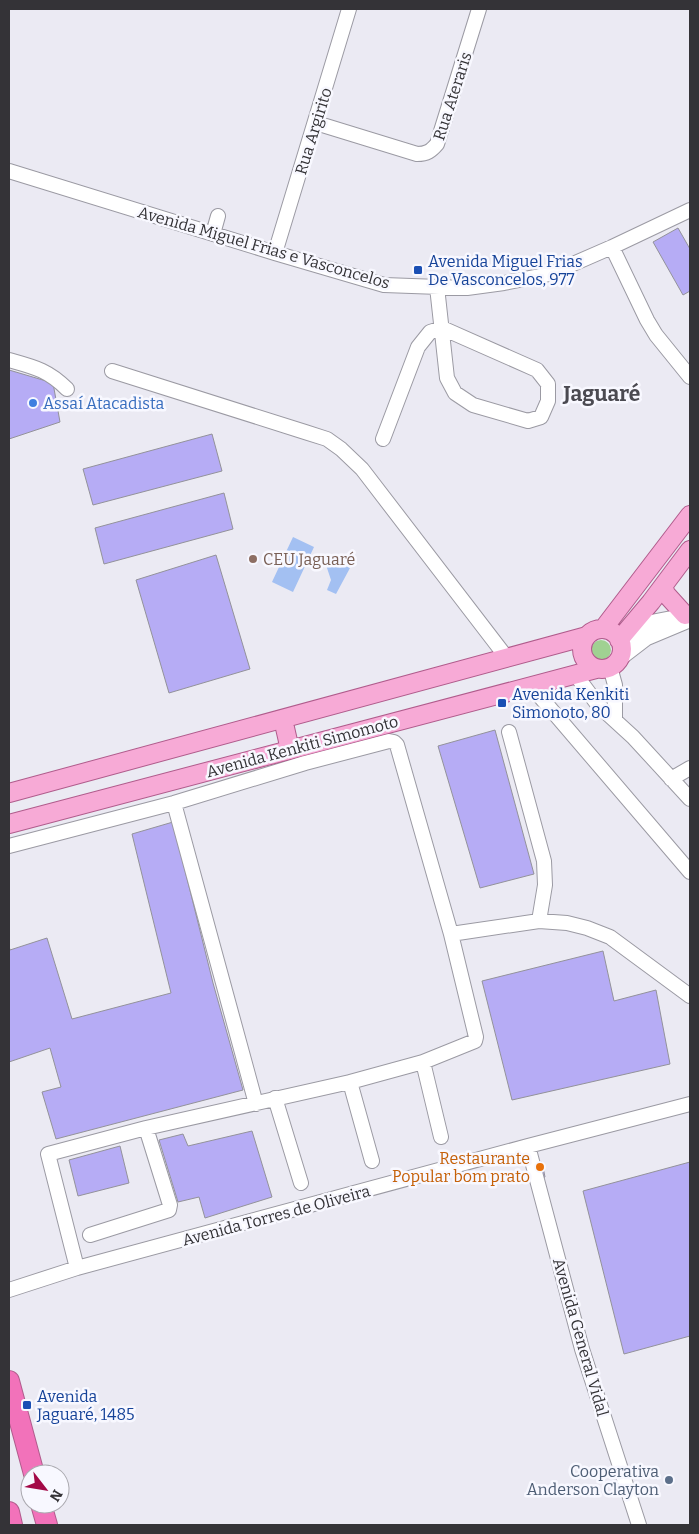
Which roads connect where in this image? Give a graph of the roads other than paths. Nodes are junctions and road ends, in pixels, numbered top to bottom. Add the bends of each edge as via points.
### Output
1 (349, 9) edge
2 (479, 9) edge
3 (316, 122) junction
4 (9, 171) edge
5 (690, 210) edge
6 (218, 216) dead end
7 (213, 234) junction
8 (612, 248) junction
9 (275, 253) junction
10 (437, 287) junction
11 (442, 328) junction
12 (9, 360) edge
13 (112, 371) dead end
14 (690, 377) edge
15 (67, 389) dead end
16 (383, 440) dead end
17 (690, 515) edge
18 (690, 550) edge
19 (663, 586) junction
20 (689, 617) edge
21 (595, 632) junction
22 (620, 641) junction
23 (507, 658) junction
24 (608, 666) junction
25 (575, 674) junction
26 (531, 686) junction
27 (283, 719) junction
28 (615, 720) junction
29 (509, 732) dead end
30 (290, 750) junction
31 (690, 768) edge
32 (671, 779) junction
33 (9, 792) edge
34 (690, 799) edge
35 (174, 803) junction
36 (9, 824) edge
37 (9, 846) edge
38 (690, 872) edge
39 (539, 922) junction
40 (451, 934) junction
41 (690, 996) edge
42 (423, 1062) junction
43 (350, 1082) junction
44 (275, 1098) junction
45 (256, 1104) junction
46 (690, 1104) edge
47 (146, 1128) junction
48 (442, 1137) dead end
49 (528, 1146) junction
50 (372, 1161) dead end
51 (301, 1183) dead end
52 (90, 1235) dead end
53 (77, 1268) junction
54 (9, 1290) edge
55 (9, 1381) edge
56 (31, 1464) edge
57 (9, 1512) edge
58 (12, 1525) edge
59 (639, 1525) edge

1 - 3 street, Rua Argirito
2 - 3 street, Rua Ateraris via 437,144 432,150 417,154
3 - 9 street, Rua Argirito
4 - 7 street, Avenida Miguel Frias e Vasconcelos
5 - 8 street, Avenida Miguel Frias e Vasconcelos
6 - 7 street
7 - 9 street, Avenida Miguel Frias e Vasconcelos
8 - 10 street, Avenida Miguel Frias e Vasconcelos via 550,274 467,288
8 - 14 street via 652,328
9 - 10 street, Avenida Miguel Frias e Vasconcelos via 384,285
10 - 11 street
11 - 11 street via 447,378 455,393 472,405 528,422 541,417 548,402 548,384 538,370
11 - 16 street via 430,332 418,347
12 - 15 street via 47,372
13 - 23 street via 327,439 341,449 362,469
17 - 21 main road
18 - 19 main road
19 - 20 main road via 666,594
19 - 22 main road
20 - 22 street via 651,622
20 - 24 street via 647,638
21 - 22 main road via 614,634
21 - 23 main road, Avenida Kenkiti Simomoto
21 - 24 main road via 584,641 582,653 587,663
22 - 24 main road via 621,651
23 - 27 main road, Avenida Kenkiti Simomoto
24 - 25 main road, Avenida Kenkiti Simomoto
24 - 28 street via 615,685
25 - 26 main road, Avenida Kenkiti Simomoto
25 - 28 street via 598,705
26 - 30 main road, Avenida Kenkiti Simomoto
26 - 38 street
27 - 30 main road
27 - 33 main road, Avenida Kenkiti Simomoto
28 - 32 street
29 - 39 street via 544,861 545,885
30 - 36 main road, Avenida Kenkiti Simomoto
31 - 32 street
32 - 34 street
35 - 37 street
35 - 40 street via 305,762 394,742 399,749
35 - 45 street
39 - 40 street
39 - 41 street via 567,923 610,937
40 - 42 street via 476,1038
42 - 43 street
42 - 48 street
43 - 44 street
43 - 50 street
44 - 45 street
44 - 51 street
45 - 47 street
46 - 49 street, Avenida Torres de Oliveira
47 - 52 street via 169,1210
47 - 53 street via 48,1154
49 - 53 street, Avenida Torres de Oliveira
49 - 59 street, Avenida General Vidal via 582,1349
53 - 54 street, Avenida Torres de Oliveira
55 - 56 highway
57 - 58 highway

